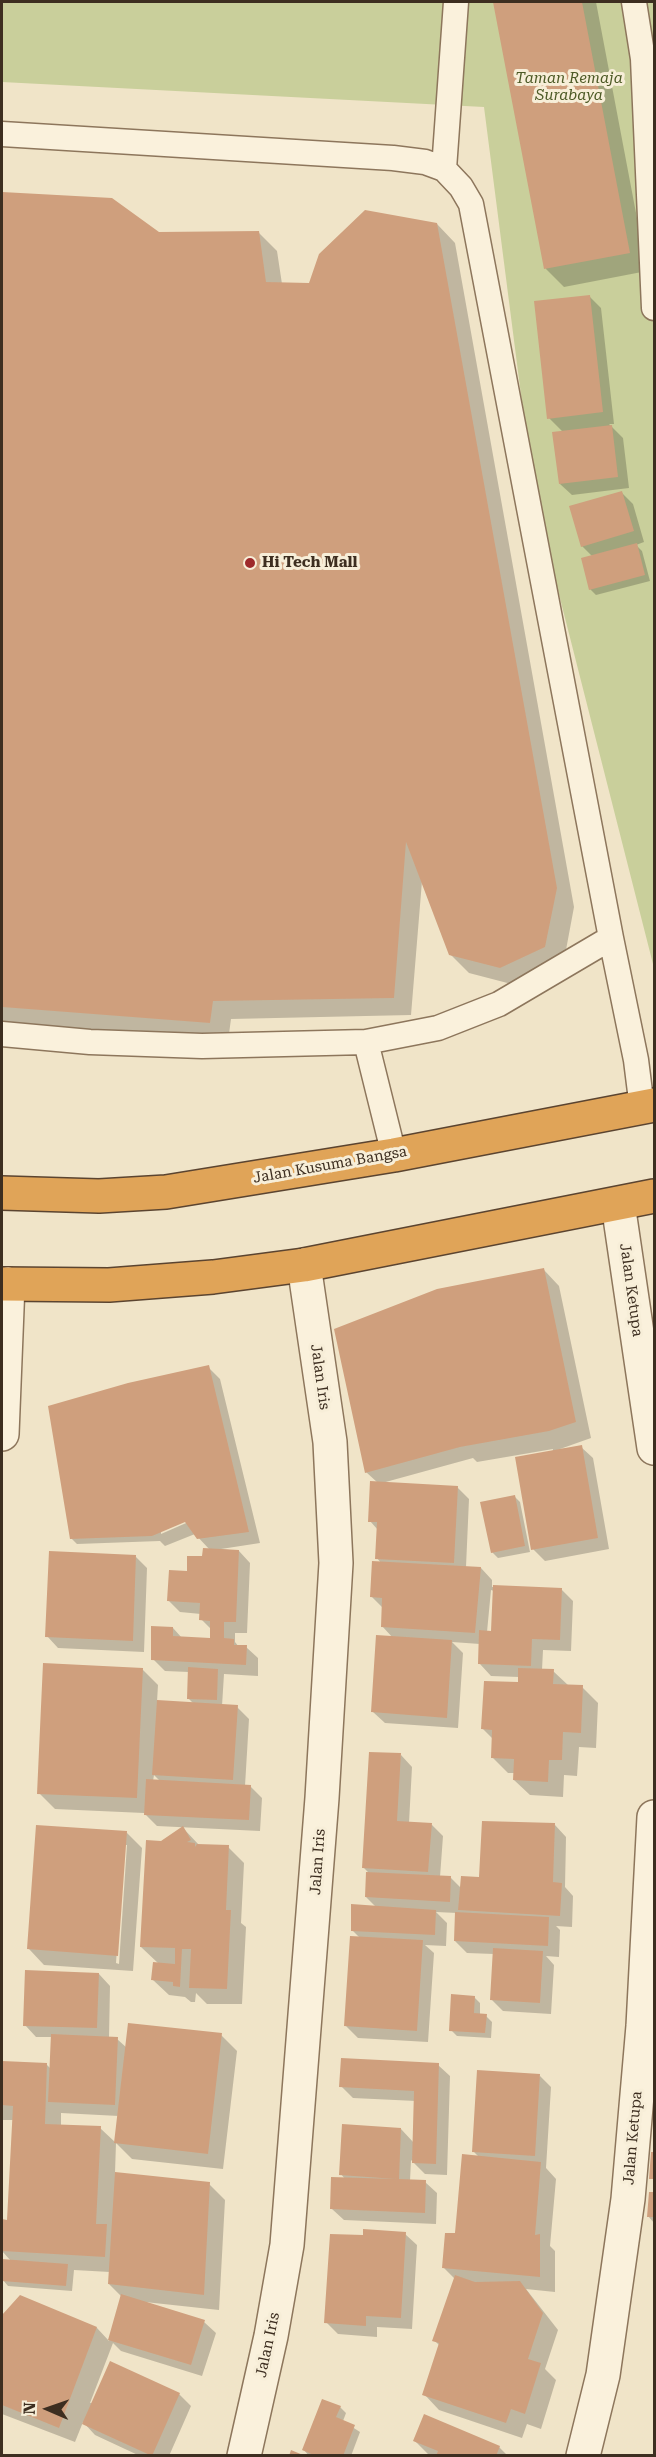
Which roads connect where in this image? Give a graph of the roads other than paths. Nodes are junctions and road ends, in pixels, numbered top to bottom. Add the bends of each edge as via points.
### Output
1 (456, 2) edge
2 (634, 2) edge
3 (2, 134) edge
4 (444, 169) junction
5 (654, 308) edge
6 (610, 938) junction
7 (2, 1034) edge
8 (366, 1042) junction
9 (648, 1106) edge
10 (394, 1155) junction
11 (2, 1193) edge
12 (654, 1196) edge
13 (618, 1204) junction
14 (303, 1264) junction
15 (5, 1284) edge
16 (2, 1434) edge
17 (654, 1448) edge
18 (654, 1817) edge
19 (650, 1957) edge
20 (244, 2456) edge
21 (583, 2456) edge

1 - 4 lane
2 - 5 lane via 643,59
3 - 4 lane via 393,158
4 - 6 lane via 462,187 471,204
6 - 8 lane via 499,1004 438,1028
6 - 9 lane
7 - 8 lane via 202,1046
8 - 10 lane
9 - 10 highway, Jalan Kusuma Bangsa
10 - 11 highway, Jalan Kusuma Bangsa via 166,1192 99,1196
12 - 13 highway
13 - 14 highway
13 - 17 street, Jalan Ketupa
14 - 15 highway via 213,1277 110,1285
14 - 20 street, Jalan Iris via 330,1442 336,1563 287,2245
15 - 16 street
18 - 19 street, Jalan Ketupa
19 - 21 street, Jalan Ketupa via 628,2199 603,2375

